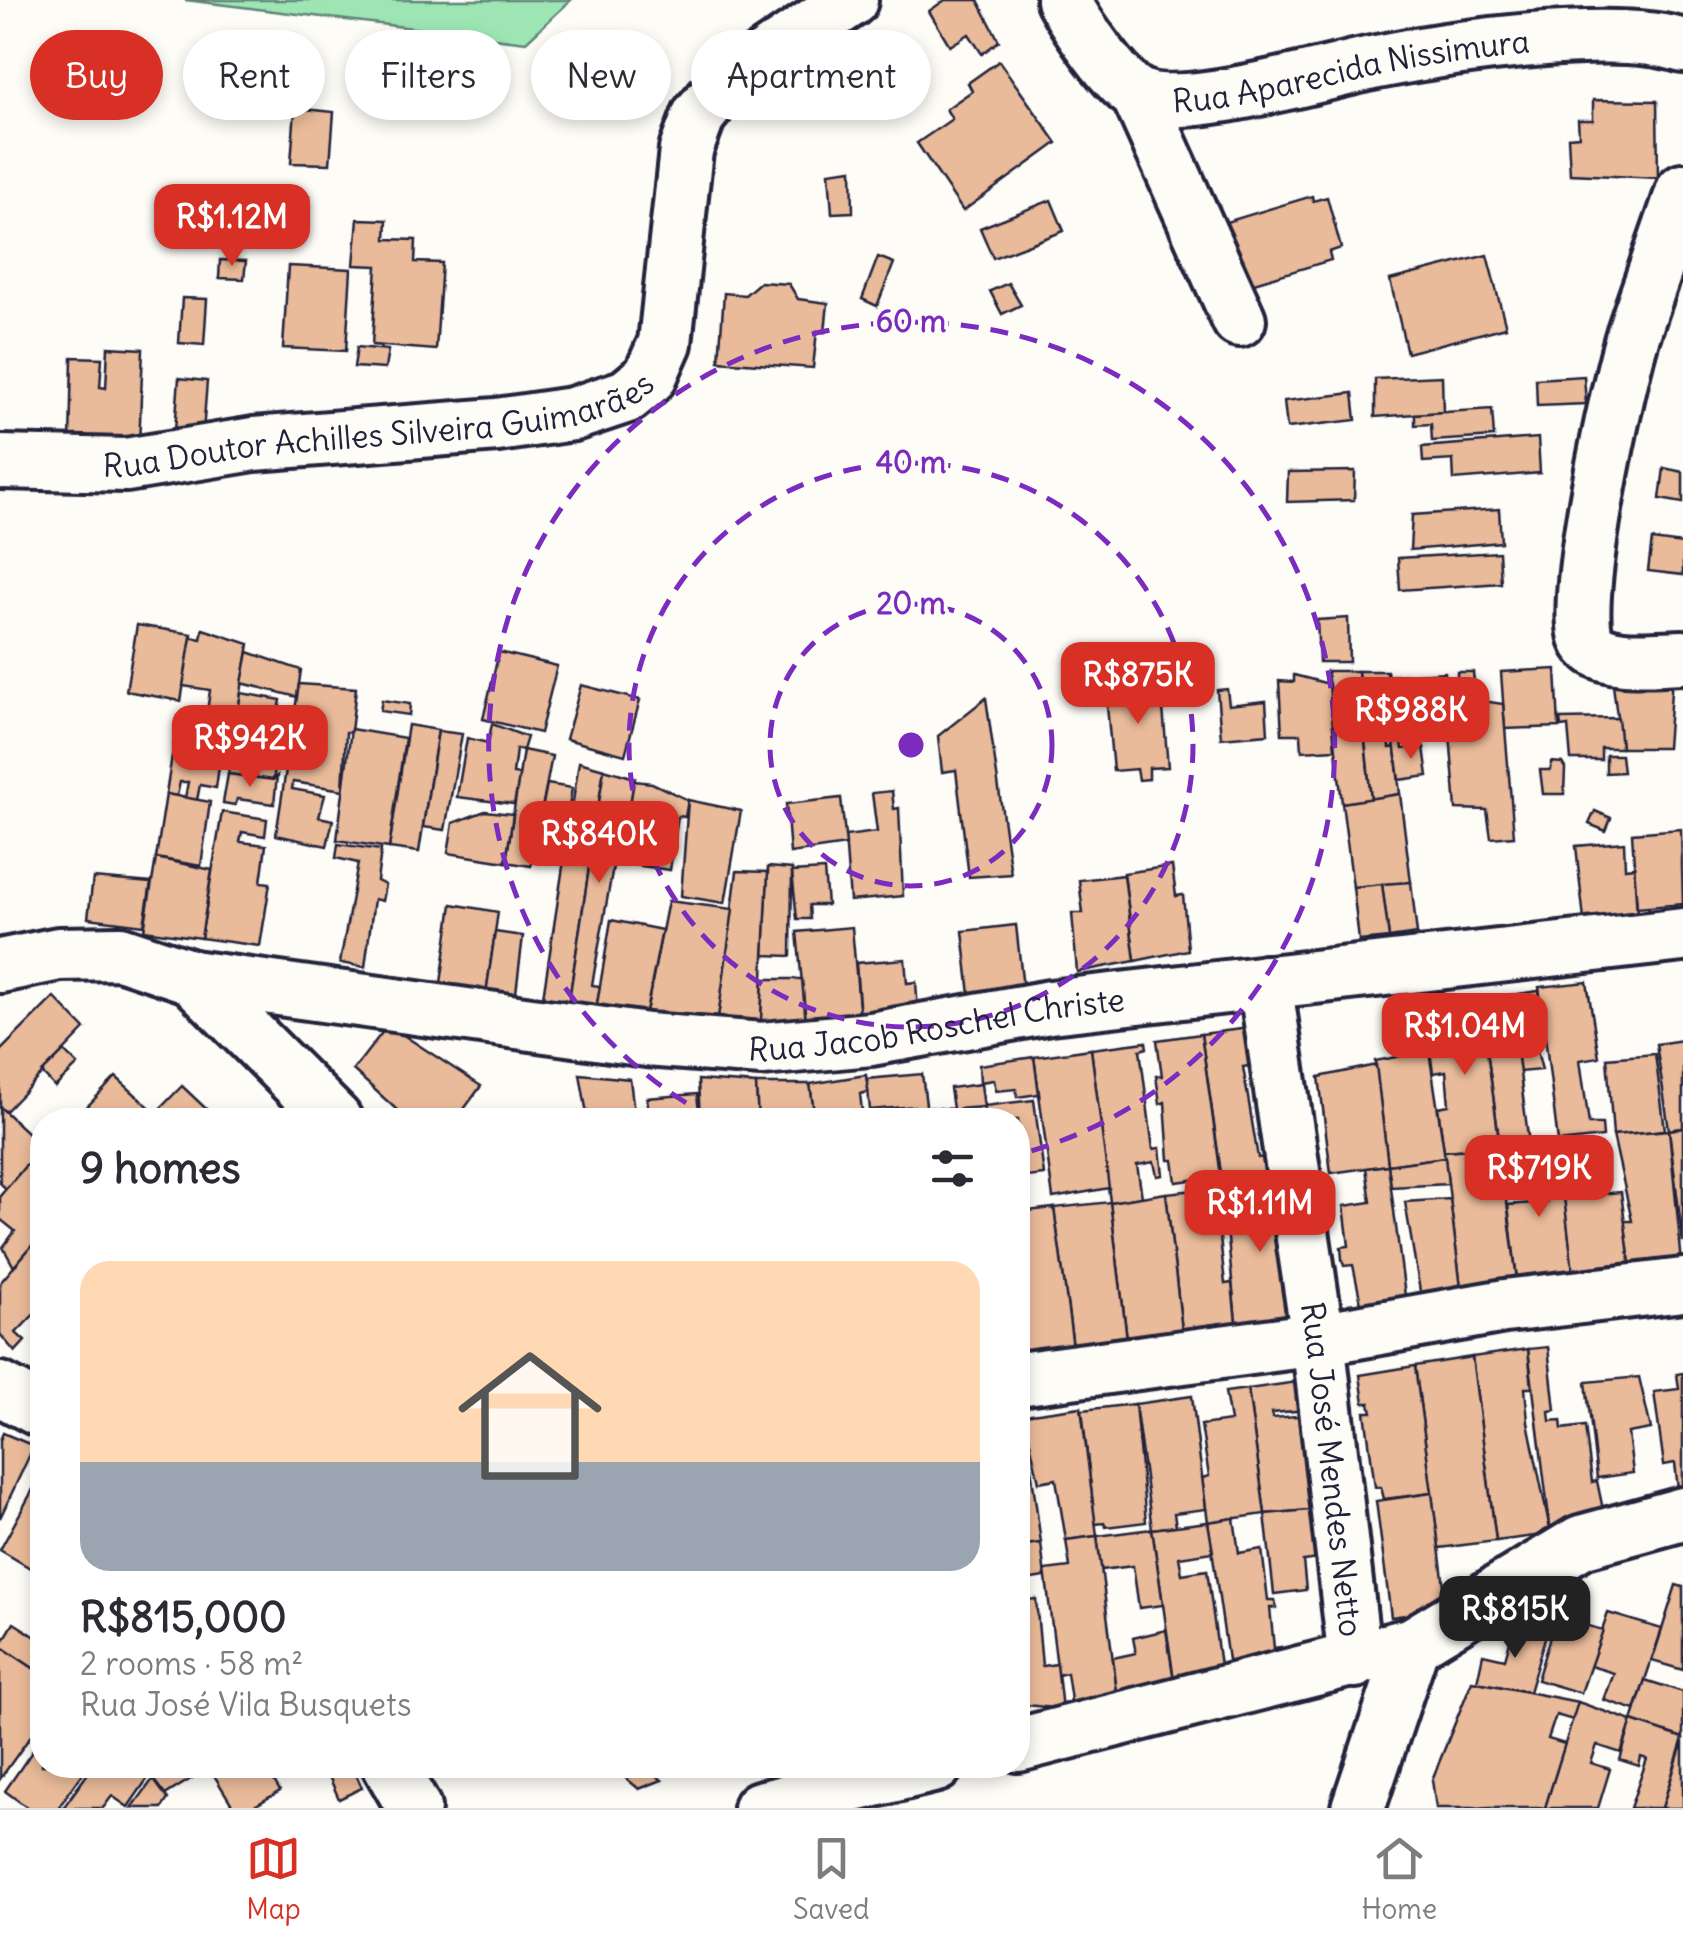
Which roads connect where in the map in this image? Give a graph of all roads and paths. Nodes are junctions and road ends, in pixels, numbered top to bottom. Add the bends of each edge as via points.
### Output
1 (851, 0) edge
2 (1062, 0) edge
3 (1683, 46) edge
4 (1138, 96) junction
5 (1683, 190) edge
6 (1239, 320) dead end
7 (0, 462) edge
8 (1683, 657) edge
9 (1683, 935) edge
10 (0, 966) edge
11 (192, 977) junction
12 (1266, 982) junction
13 (324, 1108) edge
14 (1683, 1285) edge
15 (1318, 1339) junction
16 (1030, 1377) edge
17 (0, 1389) edge
18 (30, 1404) edge
19 (1683, 1514) edge
20 (1413, 1644) junction
21 (1355, 1661) junction
22 (1030, 1741) edge
23 (397, 1778) edge
24 (883, 1778) edge
25 (414, 1808) edge
26 (760, 1808) edge
27 (1358, 1808) edge

1 - 7 street, Rua Doutor Achilles Silveira Guimarães via 723,86 699,115 686,150 665,343 650,377 627,396 572,414 254,444 126,465
2 - 4 street, Rua Aparecida Nissimura
3 - 4 street, Rua Aparecida Nissimura via 1614,36 1464,48 1198,98
4 - 6 street
5 - 8 street via 1632,338 1587,557 1583,607 1589,642 1598,651
9 - 12 street, Rua Jacob Roschel Christe
10 - 11 street, Rua Jacob Roschel Christe via 59,954 120,953
11 - 12 street, Rua Jacob Roschel Christe via 648,1040 762,1049
11 - 13 street
12 - 15 street, Rua José Mendes Netto
14 - 15 street via 1505,1306
15 - 16 street
15 - 21 street, Rua José Mendes Netto
17 - 18 street
19 - 20 street via 1581,1542
20 - 21 street
20 - 27 street, Rua José Mendes Netto
21 - 22 street
23 - 25 street
24 - 26 street

